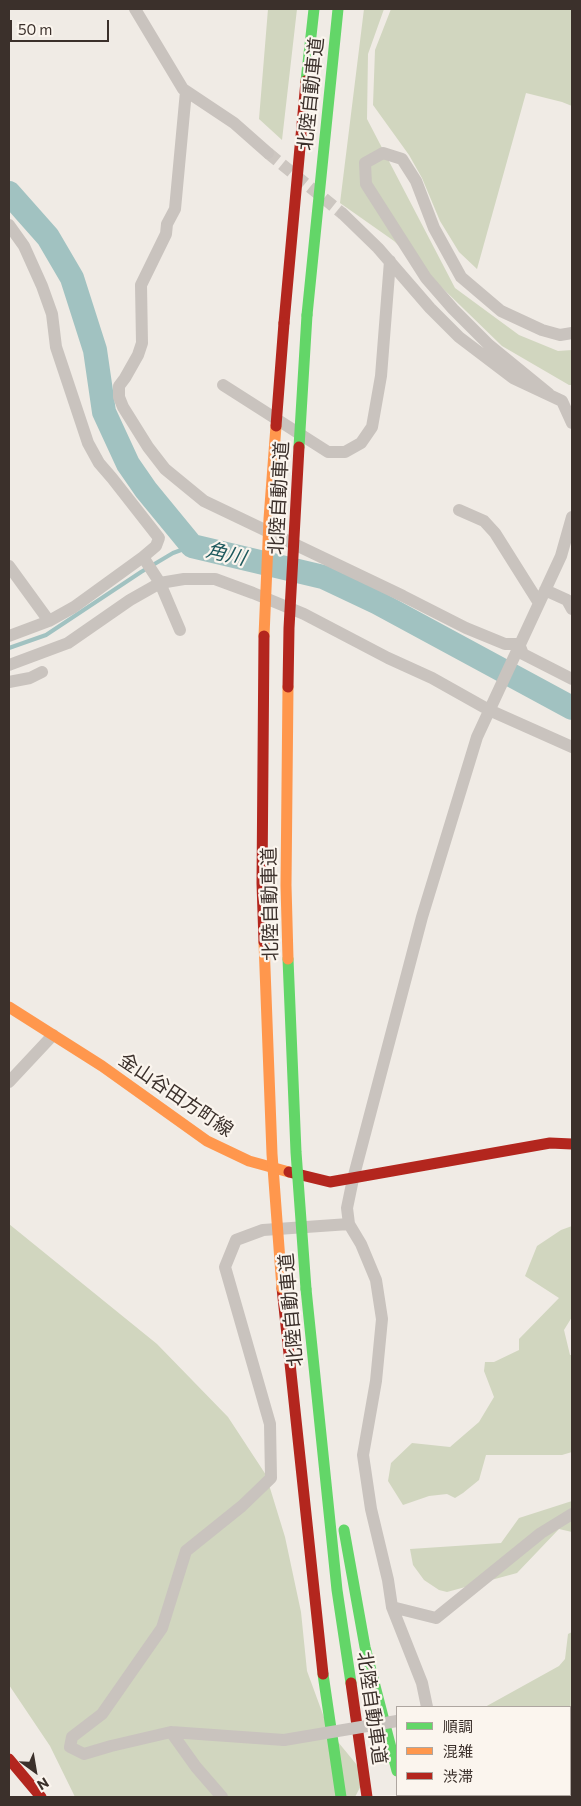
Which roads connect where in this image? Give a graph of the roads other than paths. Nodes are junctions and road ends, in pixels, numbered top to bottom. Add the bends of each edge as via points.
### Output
1 (135, 9) edge
2 (314, 9) edge
3 (338, 9) edge
4 (186, 91) junction
5 (268, 153) tunnel mouth
6 (343, 214) tunnel mouth
7 (9, 225) edge
8 (390, 262) junction
9 (572, 333) edge
10 (223, 385) dead end
11 (549, 394) junction
12 (567, 400) edge
13 (572, 423) edge
14 (459, 510) dead end
15 (572, 517) edge
16 (143, 556) junction
17 (9, 566) edge
18 (160, 583) junction
19 (545, 590) junction
20 (539, 603) junction
21 (572, 609) edge
22 (49, 621) junction
23 (180, 630) dead end
24 (9, 636) edge
25 (519, 646) junction
26 (9, 665) edge
27 (42, 672) dead end
28 (572, 679) edge
29 (9, 682) edge
30 (490, 708) junction
31 (572, 747) edge
32 (9, 1007) edge
33 (53, 1035) junction
34 (9, 1082) edge
35 (572, 1144) edge
36 (353, 1179) junction
37 (349, 1224) junction
38 (310, 1327) junction
39 (340, 1503) dead end
40 (572, 1514) edge
41 (343, 1523) dead end
42 (392, 1607) junction
43 (427, 1706) edge
44 (396, 1721) edge
45 (171, 1732) junction
46 (9, 1759) edge
47 (396, 1767) edge
48 (41, 1797) edge
49 (222, 1797) edge
50 (341, 1797) edge
51 (368, 1797) edge

1 - 4 street
2 - 50 main road, 北陸自動車道, bridge via 300,136 269,519 264,626 262,864 267,1049 282,1288 321,1656
3 - 38 main road, 北陸自動車道, bridge via 307,315 289,628 286,885 296,1152
4 - 5 street via 234,123
4 - 25 street via 175,209 141,285 142,343 119,386 123,407 165,468 204,501 466,628 505,644
6 - 8 street
7 - 16 street via 24,246 42,286 52,314 56,348 88,442 99,463 158,538 156,546
8 - 10 street via 372,427 361,443 345,452 328,452
8 - 11 street via 459,337 513,378
9 - 11 street via 542,330 495,305 461,277 434,228 416,180 402,159 383,153 365,163 366,184 426,278 489,345
11 - 12 street
12 - 13 street
14 - 20 street via 484,521 496,533
15 - 19 street via 561,556
16 - 18 street
16 - 22 street via 74,607
17 - 22 street
18 - 23 street
18 - 26 street via 68,643
18 - 30 street via 215,579 253,593 304,614
19 - 20 street
19 - 21 street via 567,600
20 - 25 street
22 - 24 street
25 - 28 street via 523,654
25 - 30 street
27 - 29 street
30 - 31 street
30 - 36 street via 477,737 422,917
32 - 33 main road, 金山谷田方町線
33 - 34 street
33 - 36 main road, 金山谷田方町線 via 207,1140 232,1153 311,1178 330,1182
35 - 36 main road, 金山谷田方町線 via 550,1143
36 - 37 street via 347,1208
37 - 42 street via 376,1280 382,1319 376,1381 363,1455 370,1509
37 - 45 street via 263,1230 236,1240 225,1267 270,1424 271,1478 186,1551 162,1628 102,1714 72,1737 70,1746 84,1754
38 - 39 main road
38 - 51 main road, 北陸自動車道 via 337,1590
40 - 42 street via 541,1533 436,1618
41 - 47 main road via 365,1647
42 - 43 street via 422,1683
44 - 45 street, bridge via 284,1740
45 - 49 street
46 - 48 main road

